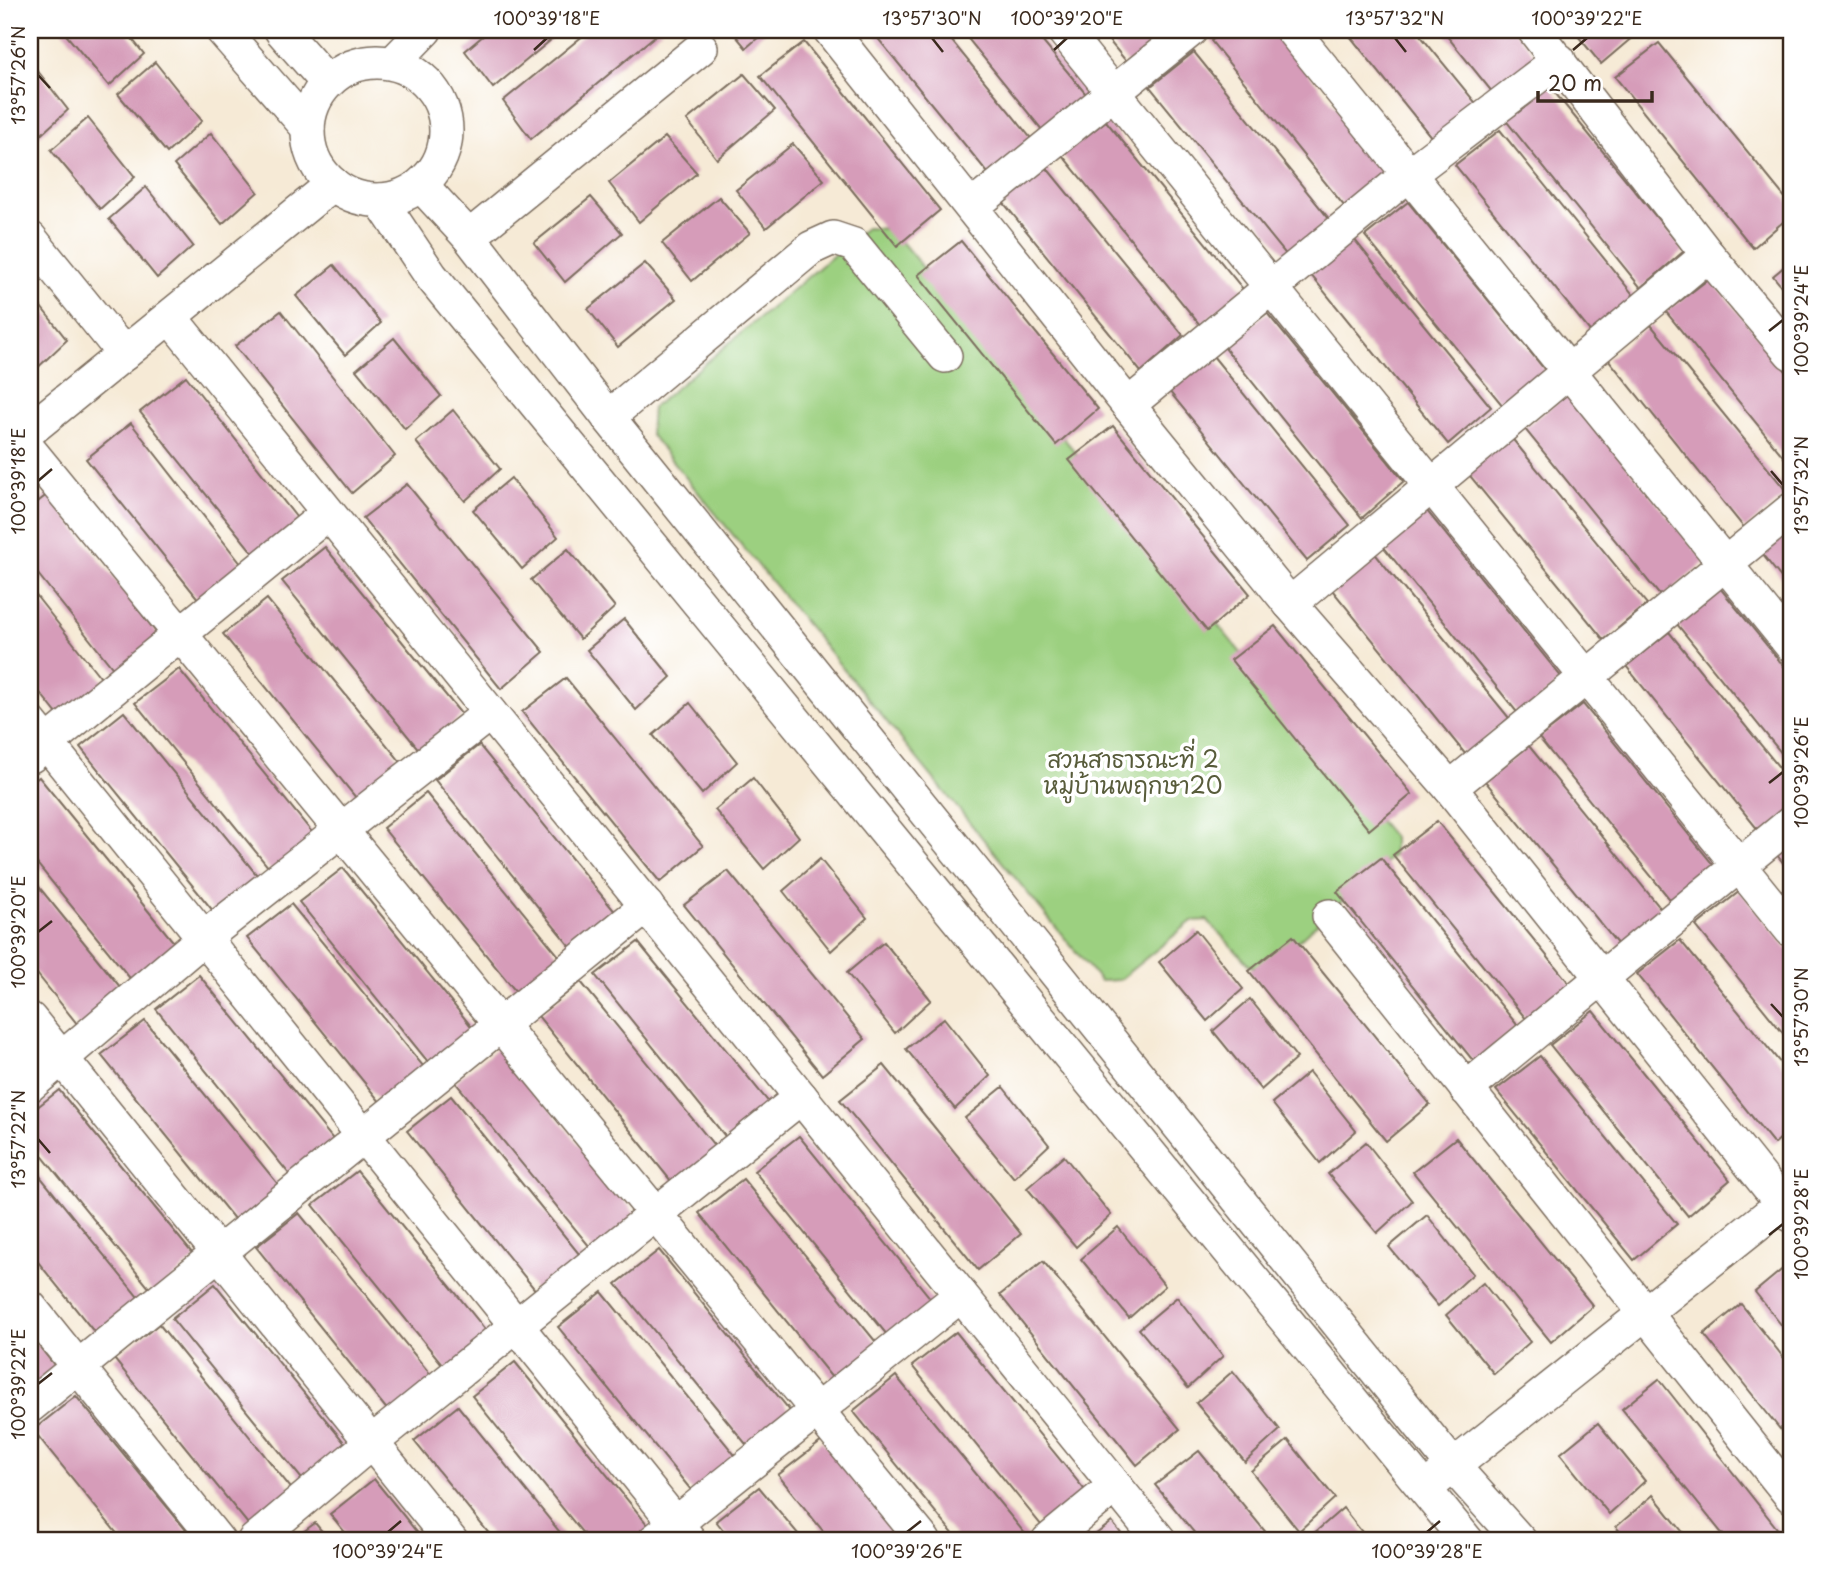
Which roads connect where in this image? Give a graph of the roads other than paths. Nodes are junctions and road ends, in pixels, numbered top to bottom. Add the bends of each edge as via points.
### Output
1 (222, 30) edge
2 (281, 30) edge
3 (425, 30) edge
4 (830, 30) edge
5 (1063, 30) edge
6 (1191, 30) edge
7 (1292, 30) edge
8 (1534, 30) edge
9 (701, 48) dead end
10 (1559, 60) junction
11 (393, 63) junction
12 (327, 82) junction
13 (1113, 91) junction
14 (307, 128) junction
15 (1408, 175) junction
16 (333, 184) junction
17 (421, 185) junction
18 (380, 200) junction
19 (972, 207) junction
20 (469, 237) junction
21 (30, 238) edge
22 (1708, 255) junction
23 (1271, 287) junction
24 (170, 317) junction
25 (1791, 353) edge
26 (124, 354) junction
27 (945, 356) dead end
28 (1568, 372) junction
29 (1128, 405) junction
30 (608, 417) junction
31 (30, 429) edge
32 (30, 451) edge
33 (1430, 484) junction
34 (1791, 510) edge
35 (327, 514) junction
36 (1725, 565) junction
37 (1290, 604) junction
38 (776, 622) junction
39 (179, 636) junction
40 (1791, 645) edge
41 (740, 653) junction
42 (1587, 678) junction
43 (490, 713) junction
44 (35, 741) edge
45 (1450, 789) junction
46 (1791, 823) edge
47 (342, 830) junction
48 (1740, 866) junction
49 (648, 906) junction
50 (1329, 916) dead end
51 (1791, 930) edge
52 (205, 937) junction
53 (1603, 980) junction
54 (30, 1019) edge
55 (502, 1025) junction
56 (62, 1059) junction
57 (30, 1085) edge
58 (1466, 1089) junction
59 (802, 1097) junction
60 (364, 1135) junction
61 (1788, 1205) edge
62 (657, 1213) junction
63 (219, 1253) junction
64 (961, 1295) junction
65 (30, 1307) edge
66 (1646, 1313) junction
67 (517, 1325) junction
68 (78, 1367) junction
69 (30, 1406) edge
70 (818, 1411) junction
71 (372, 1442) junction
72 (1453, 1466) junction
73 (1115, 1486) junction
74 (1424, 1489) junction
75 (1791, 1496) edge
76 (673, 1535) edge
77 (1517, 1540) edge
78 (218, 1541) edge
79 (254, 1541) edge
80 (451, 1541) edge
81 (925, 1541) edge
82 (1048, 1541) edge
83 (1160, 1541) edge
84 (1467, 1541) edge

1 - 14 street
2 - 12 street
3 - 11 street
4 - 19 street
5 - 13 street
6 - 13 street
7 - 15 street
8 - 10 street
9 - 20 street
10 - 15 street
10 - 22 street
11 - 12 street via 357,64
11 - 17 street via 413,72 441,104 444,148
12 - 14 street via 313,104
13 - 19 street
13 - 23 street
14 - 16 street via 310,149
15 - 23 street
15 - 28 street
16 - 18 street via 355,196
16 - 24 street
17 - 18 street
17 - 20 street
18 - 41 street via 431,276
19 - 29 street
20 - 30 street
21 - 26 street
22 - 25 street
22 - 28 street
23 - 29 street
23 - 33 street
24 - 26 street
24 - 35 street
26 - 31 street
27 - 30 street via 854,245 833,238 811,248
28 - 33 street
28 - 36 street
29 - 37 street
30 - 38 street
32 - 39 street
33 - 37 street
33 - 42 street
34 - 36 street
35 - 39 street
35 - 43 street
36 - 40 street
36 - 42 street
37 - 45 street
38 - 41 street
38 - 72 street
39 - 44 street
39 - 47 street
41 - 74 street
42 - 45 street
42 - 48 street
43 - 47 street
43 - 49 street
44 - 52 street
45 - 53 street
46 - 48 street
47 - 52 street
47 - 55 street
48 - 51 street
48 - 53 street
49 - 55 street
49 - 59 street
50 - 58 street
52 - 56 street
52 - 60 street
53 - 58 street
53 - 61 street
54 - 56 street
55 - 60 street
55 - 62 street
56 - 57 street
56 - 63 street
58 - 66 street
59 - 62 street
59 - 64 street
60 - 63 street
60 - 67 street
61 - 66 street
62 - 67 street
62 - 70 street
63 - 68 street
63 - 71 street
64 - 70 street
64 - 73 street
65 - 68 street
66 - 72 street
66 - 75 street
67 - 71 street
67 - 76 street
68 - 69 street
68 - 78 street
70 - 76 street
70 - 81 street
71 - 79 street
71 - 80 street
72 - 74 street
72 - 77 street
73 - 82 street
73 - 83 street
74 - 84 street

